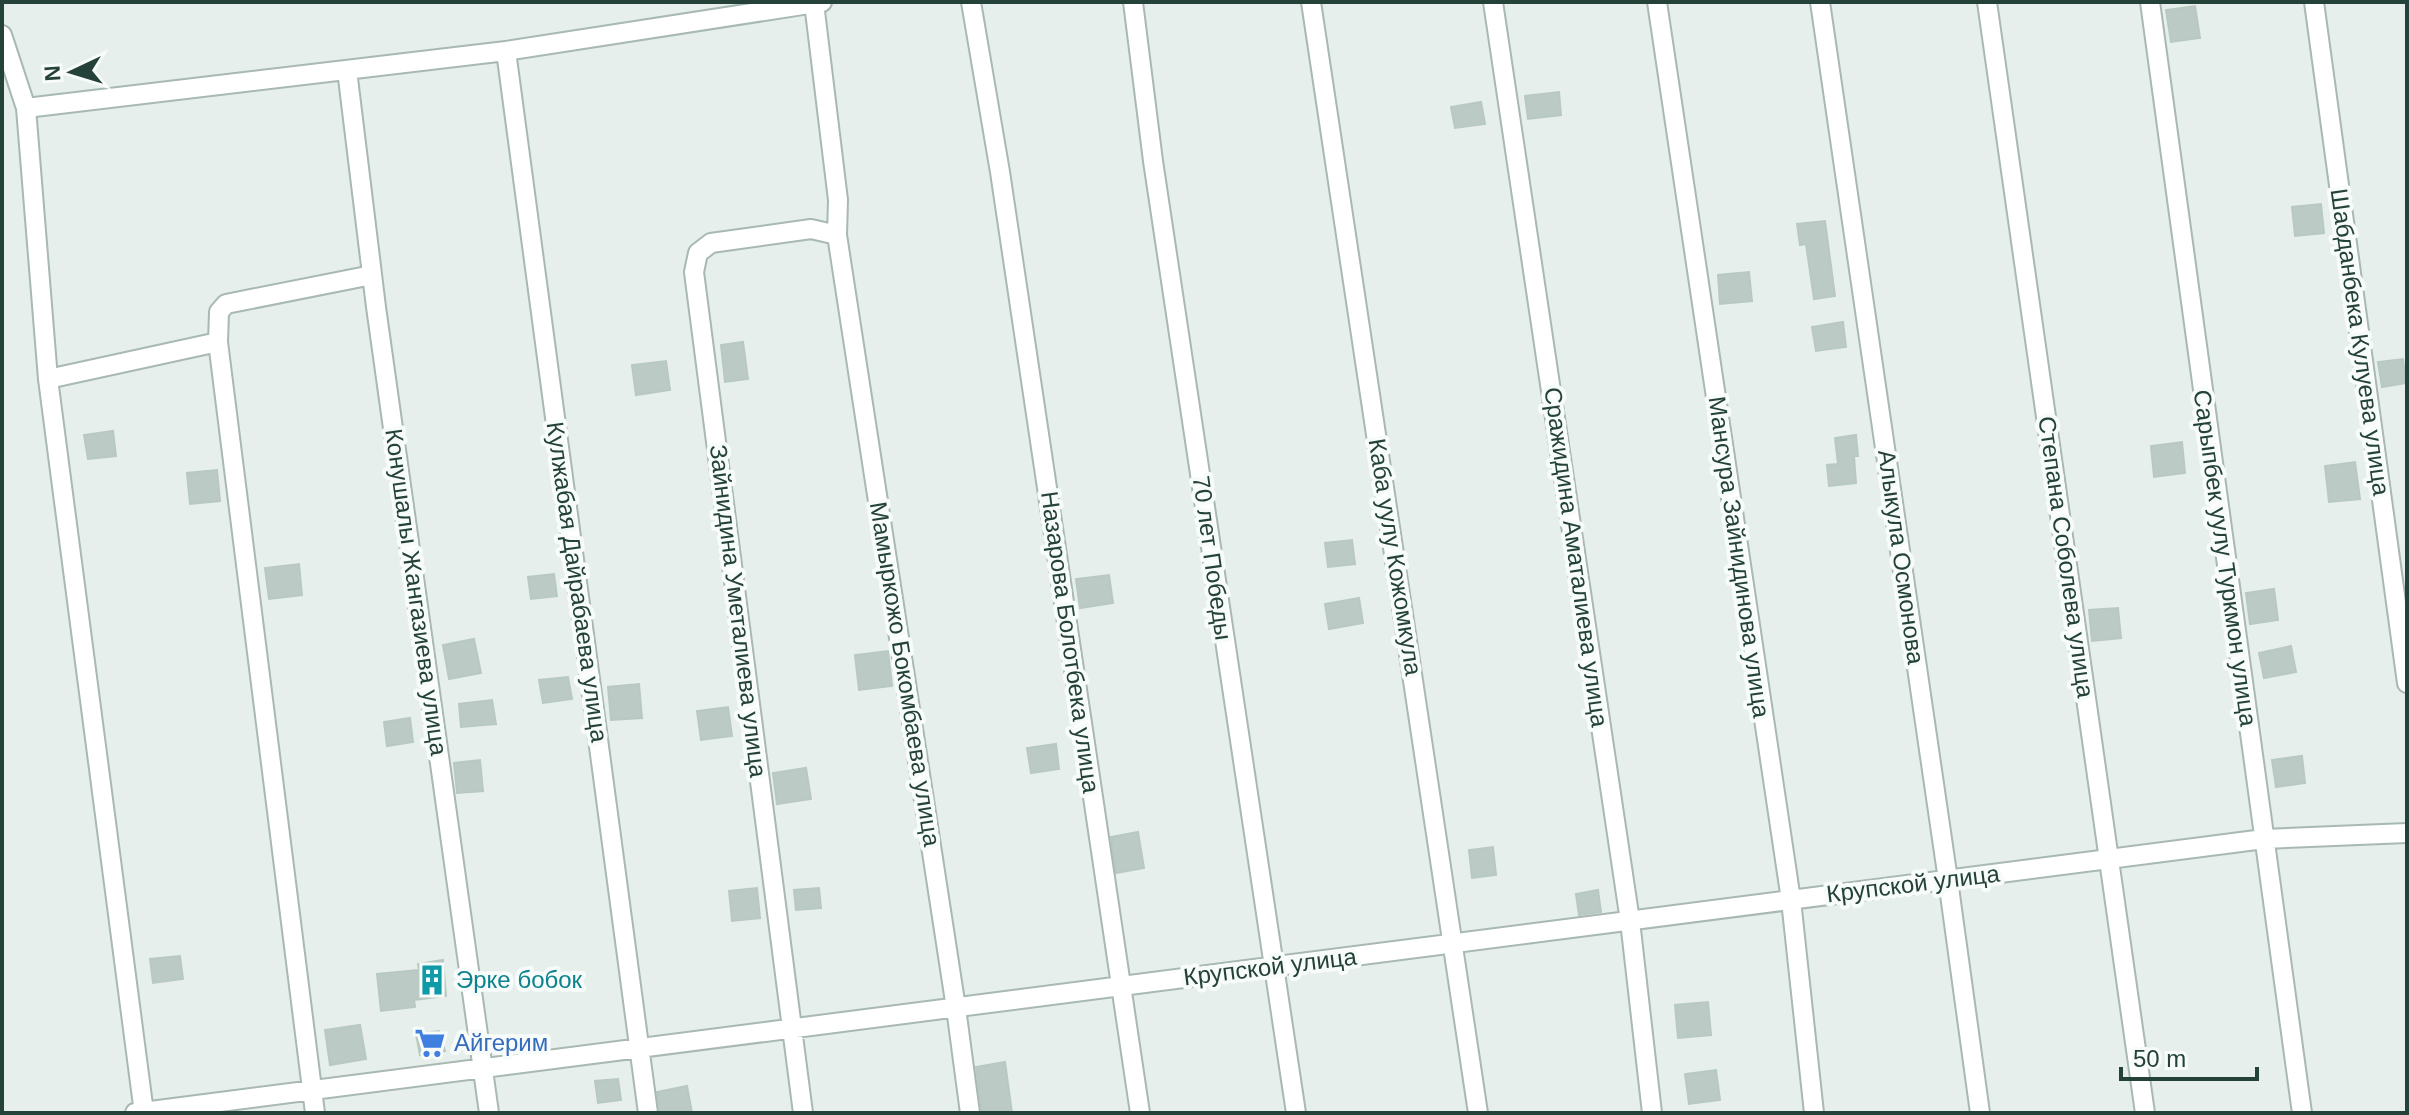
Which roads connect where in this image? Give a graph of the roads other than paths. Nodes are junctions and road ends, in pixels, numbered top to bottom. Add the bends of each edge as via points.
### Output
1 (971, 2) edge
2 (1133, 2) edge
3 (1311, 2) edge
4 (1493, 2) edge
5 (1657, 2) edge
6 (1820, 2) edge
7 (1987, 2) edge
8 (2150, 2) edge
9 (2314, 2) edge
10 (818, 3) edge
11 (2, 35) edge
12 (506, 51) junction
13 (347, 70) junction
14 (26, 108) junction
15 (837, 235) junction
16 (372, 275) junction
17 (218, 342) junction
18 (48, 379) junction
19 (2407, 683) edge
20 (2407, 833) edge
21 (2264, 839) junction
22 (2109, 859) junction
23 (1948, 880) junction
24 (1791, 900) junction
25 (1630, 921) junction
26 (1454, 944) junction
27 (1272, 967) junction
28 (1120, 987) junction
29 (956, 1008) junction
30 (792, 1029) junction
31 (640, 1049) junction
32 (484, 1069) junction
33 (312, 1091) junction
34 (144, 1112) edge
35 (135, 1113) edge
36 (315, 1113) edge
37 (489, 1113) edge
38 (648, 1113) edge
39 (803, 1113) edge
40 (970, 1113) edge
41 (1140, 1113) edge
42 (1296, 1113) edge
43 (1478, 1113) edge
44 (1652, 1113) edge
45 (1814, 1113) edge
46 (1980, 1113) edge
47 (2145, 1113) edge
48 (2302, 1113) edge

1 - 28 street, Назарова Болотбека улица
2 - 27 street, 70 лет Победы
3 - 26 street, Каба уулу Кожомкула
4 - 25 street, Сражидина Аматалиева улица
5 - 24 street, Мансура Зайнидинова улица
6 - 23 street, Алыкула Осмонова
7 - 22 street, Степана Соболева улица
8 - 21 street, Сарыпбек уулу Туркмон улица
9 - 19 street, Шабданбека Кулуева улица
10 - 12 street
10 - 15 street, Мамыркожо Бокомбаева улица
11 - 14 street
12 - 13 street
12 - 31 street, Кулжабая Дайрабаева улица
13 - 14 street
13 - 16 street, Конушалы Жангазиева улица
14 - 18 street
15 - 29 street, Мамыркожо Бокомбаева улица
15 - 30 street, Зайнидина Уметалиева улица via 811,229 711,243 698,253 694,272
16 - 17 street via 226,304 219,312
16 - 32 street, Конушалы Жангазиева улица
17 - 18 street
17 - 33 street
18 - 34 street
20 - 21 street, Крупской улица
21 - 22 street, Крупской улица
21 - 48 street, Сарыпбек уулу Туркмон улица
22 - 23 street, Крупской улица
22 - 47 street, Степана Соболева улица
23 - 24 street, Крупской улица
23 - 46 street, Алыкула Осмонова
24 - 25 street, Крупской улица
24 - 45 street, Мансура Зайнидинова улица
25 - 26 street, Крупской улица
25 - 44 street, Сражидина Аматалиева улица
26 - 27 street, Крупской улица
26 - 43 street, Каба уулу Кожомкула
27 - 28 street, Крупской улица
27 - 42 street, 70 лет Победы
28 - 29 street, Крупской улица
28 - 41 street, Назарова Болотбека улица
29 - 30 street, Крупской улица
29 - 40 street, Мамыркожо Бокомбаева улица
30 - 31 street, Крупской улица
30 - 39 street, Зайнидина Уметалиева улица
31 - 32 street, Крупской улица
31 - 38 street, Кулжабая Дайрабаева улица
32 - 33 street, Крупской улица
32 - 37 street, Конушалы Жангазиева улица
33 - 34 street, Крупской улица
33 - 36 street
34 - 35 street, Крупской улица

